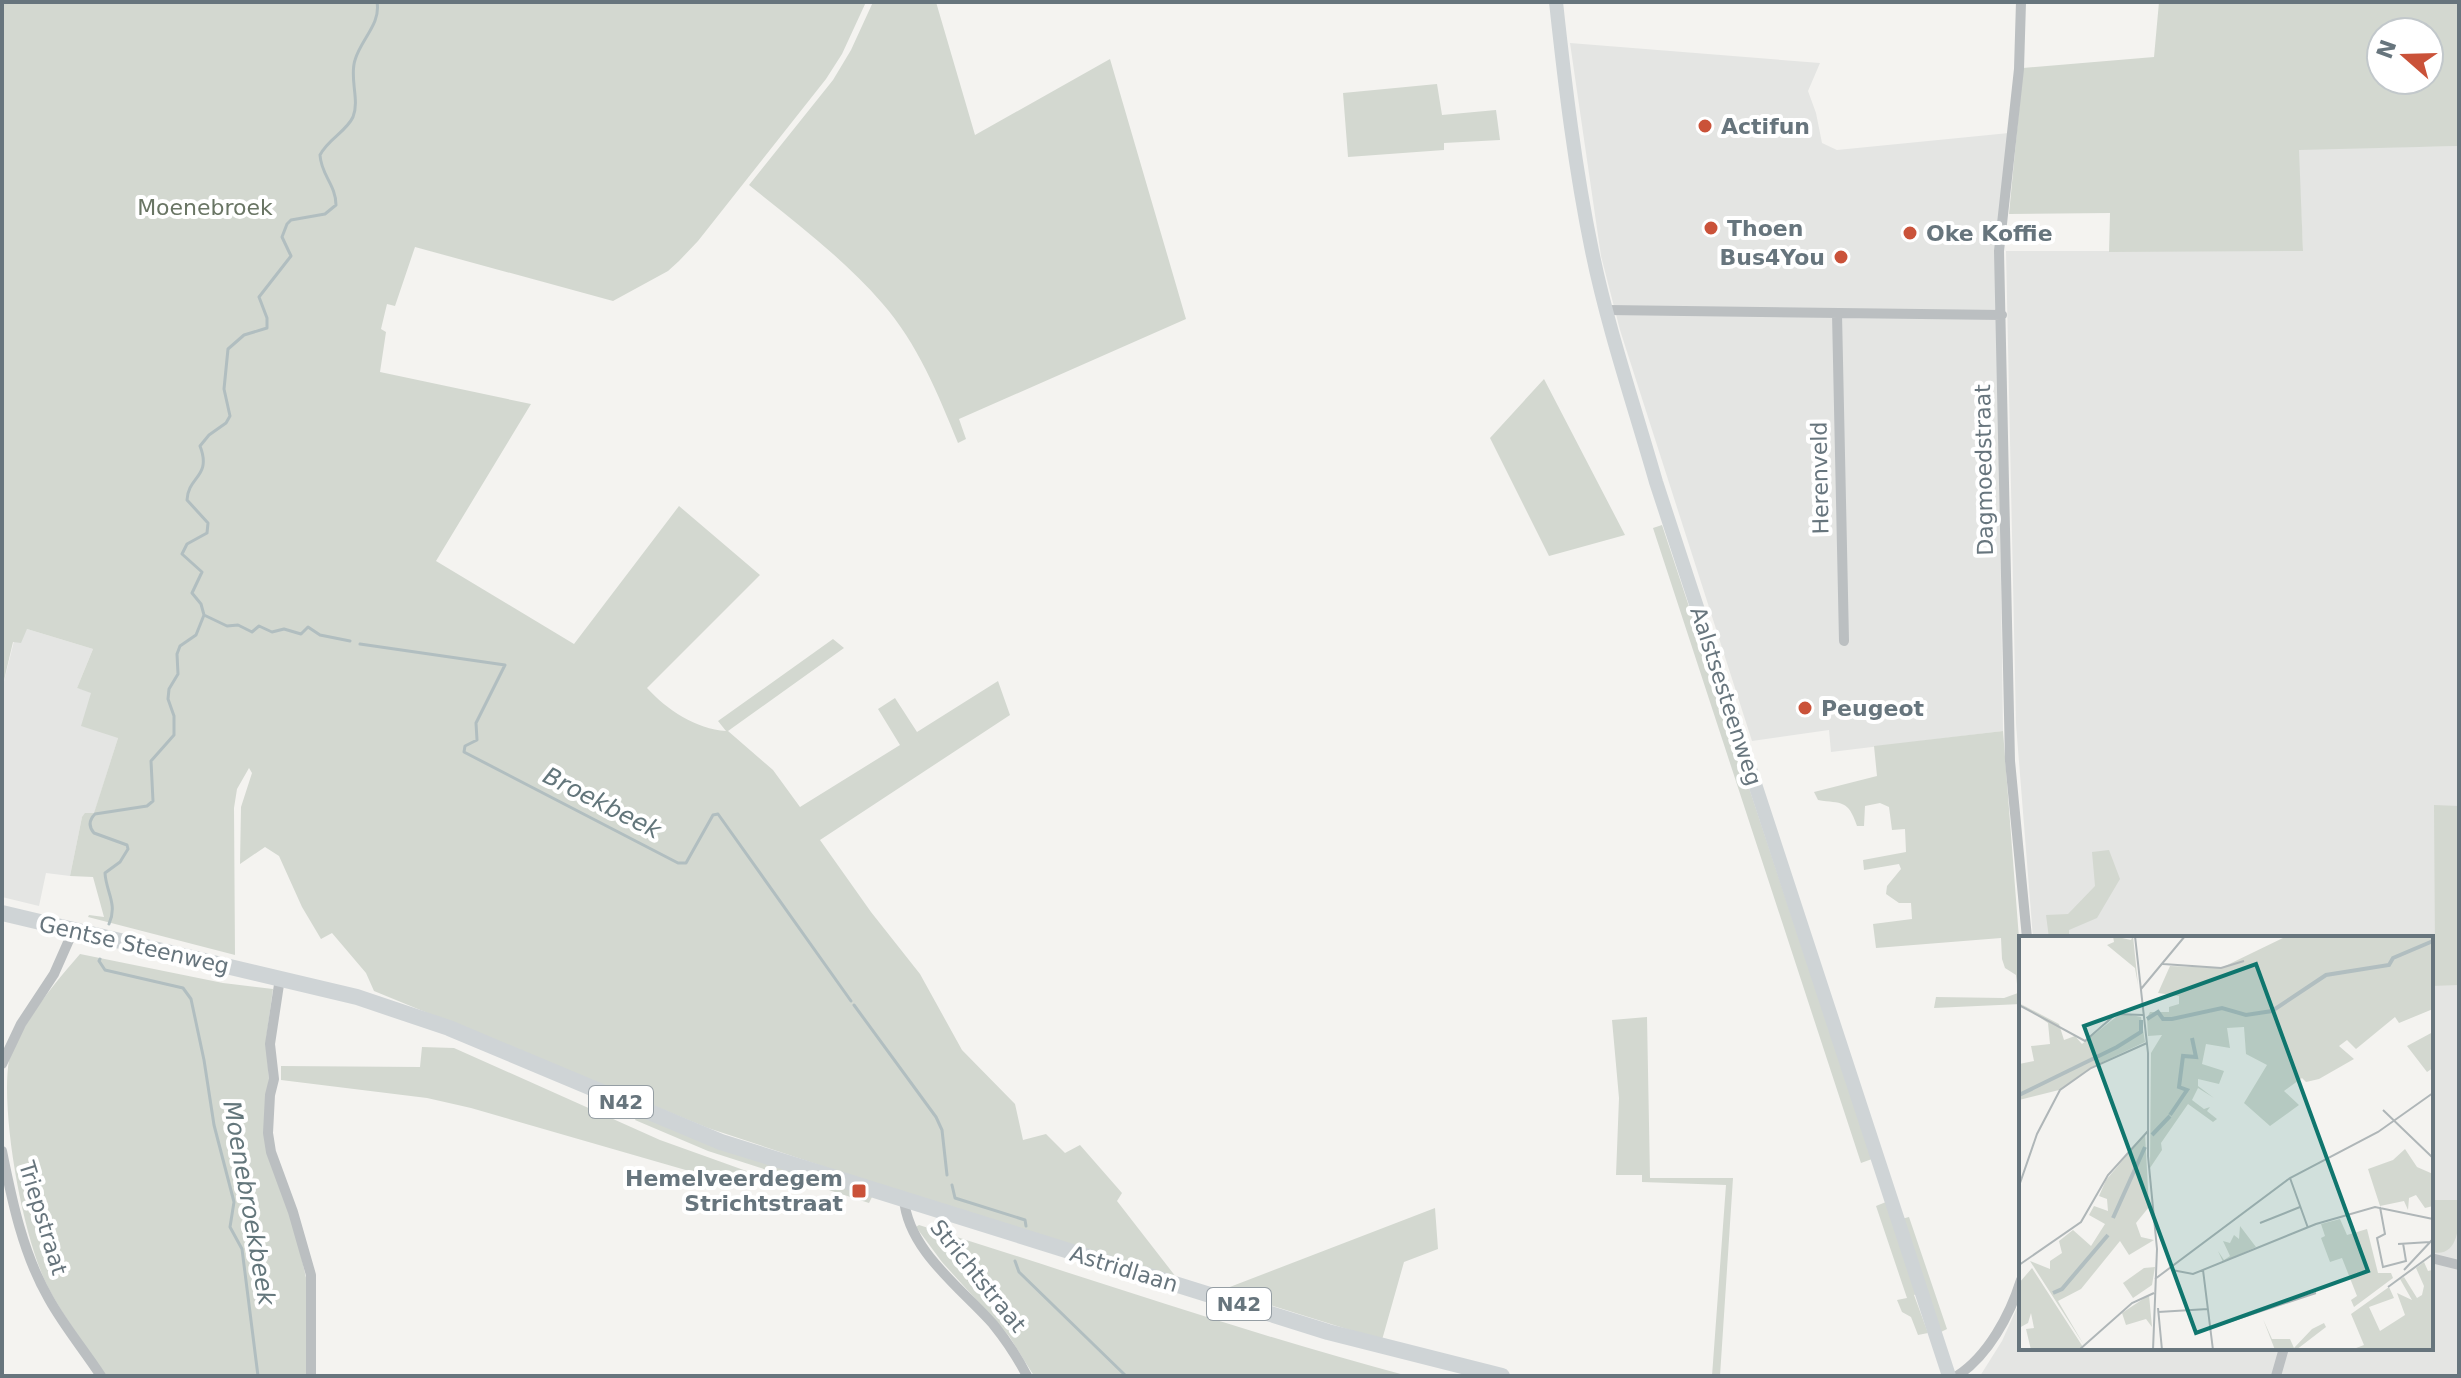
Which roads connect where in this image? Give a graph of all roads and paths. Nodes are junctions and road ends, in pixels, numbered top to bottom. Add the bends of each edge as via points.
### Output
1 (1556, 2) edge
2 (2021, 2) edge
3 (1607, 310) junction
4 (1837, 314) junction
5 (2002, 315) junction
6 (1844, 641) dead end
7 (2, 913) edge
8 (73, 931) junction
9 (2027, 936) edge
10 (273, 977) junction
11 (2, 1064) edge
12 (2, 1151) edge
13 (904, 1199) junction
14 (2433, 1258) edge
15 (2459, 1265) edge
16 (2019, 1286) edge
17 (2283, 1350) edge
18 (101, 1376) edge
19 (311, 1376) edge
20 (1027, 1376) edge
21 (1502, 1376) edge
22 (1949, 1376) edge
23 (1957, 1376) edge
24 (2276, 1376) edge

1 - 3 main road, Aalstsesteenweg via 1572,131
2 - 5 street, Dagmoedstraat via 1999,251
3 - 4 street
3 - 22 main road, Aalstsesteenweg via 1656,482
4 - 5 street
4 - 6 street, Herenveld
5 - 9 street, Dagmoedstraat via 2010,747
7 - 8 main road, Gentse Steenweg / N42
8 - 10 main road, Gentse Steenweg / N42
8 - 11 street
10 - 13 main road, N42 via 449,1028 721,1142
10 - 19 street via 274,1079 268,1133 311,1275
12 - 18 street, Triepstraat via 38,1278
13 - 20 street, Strichtstraat via 908,1218 929,1255 994,1326
13 - 21 main road, Astridlaan / N42 via 1328,1332
14 - 15 street
16 - 23 street via 1973,1365
17 - 24 street

